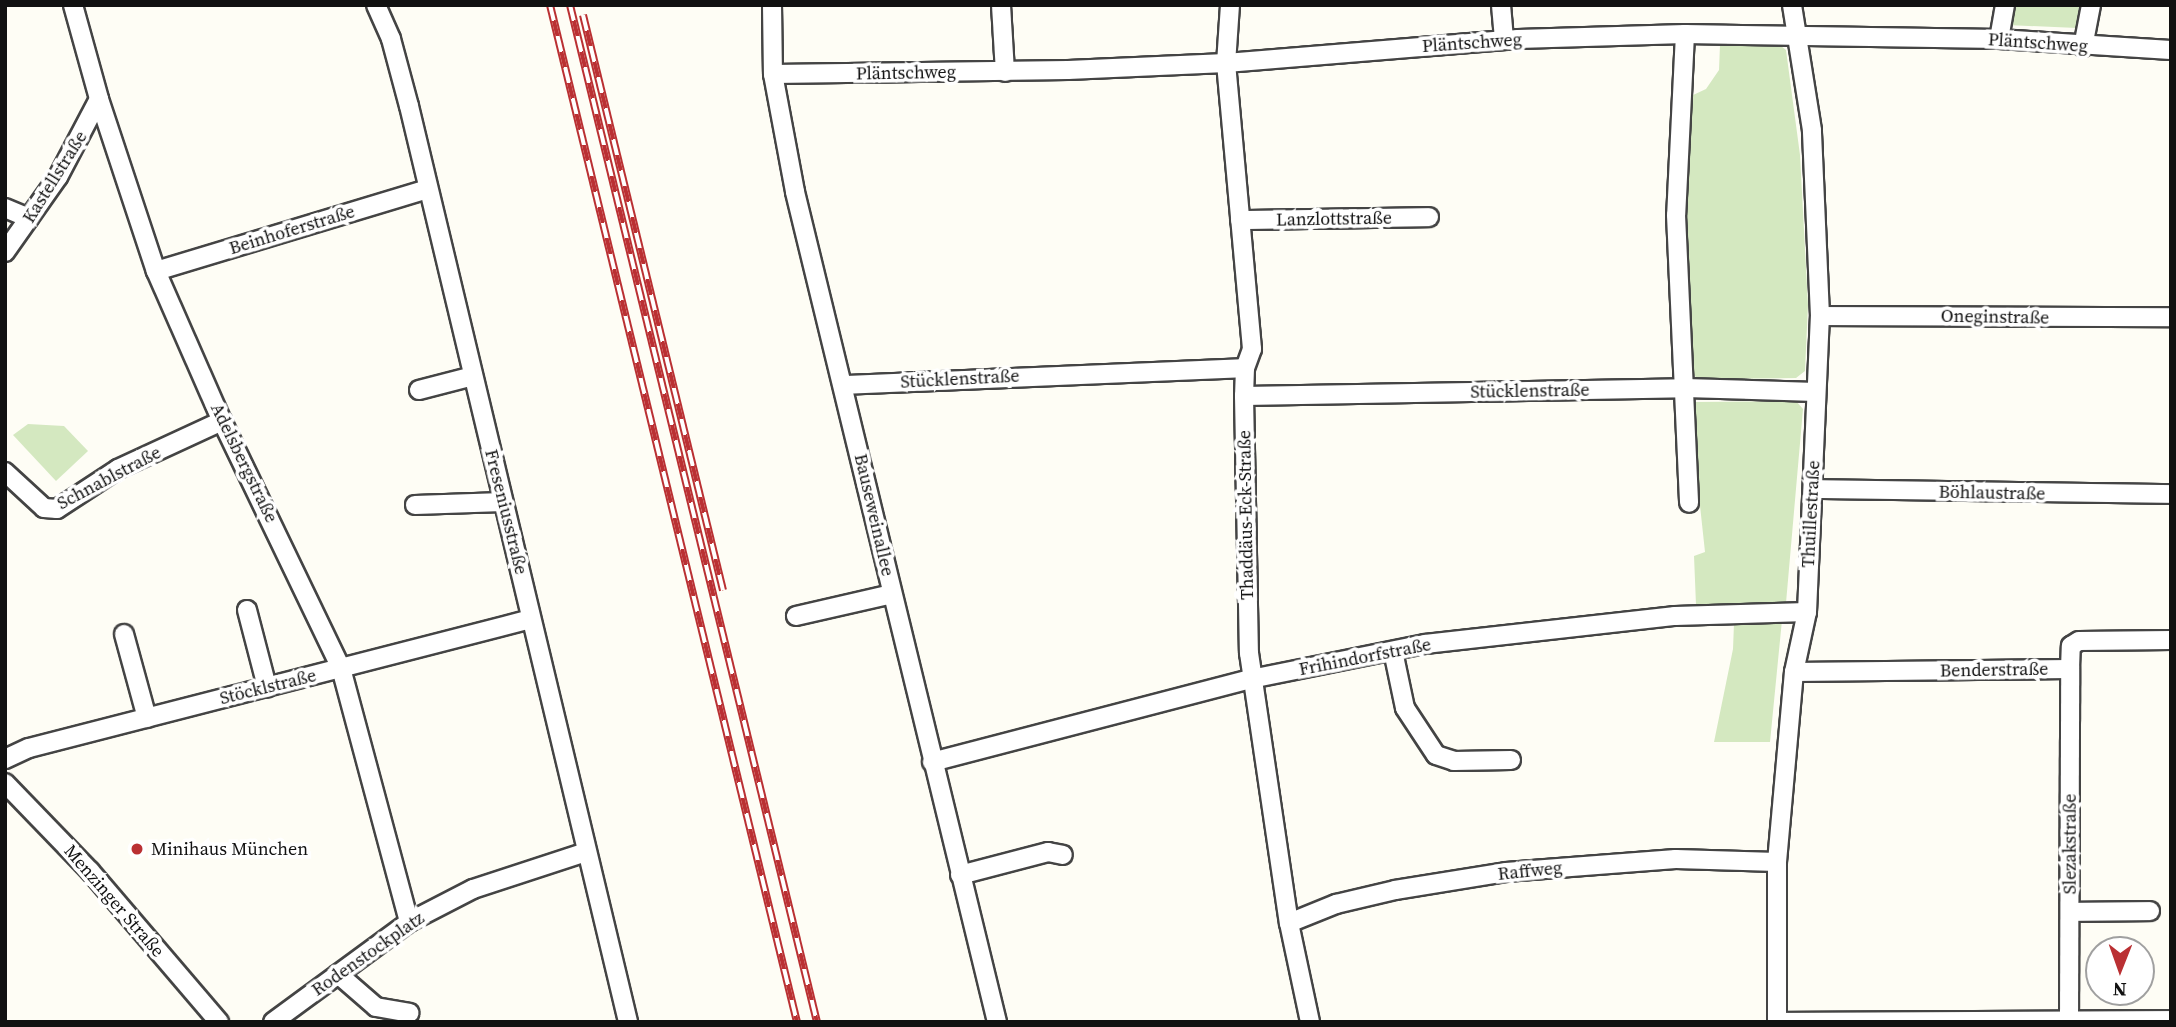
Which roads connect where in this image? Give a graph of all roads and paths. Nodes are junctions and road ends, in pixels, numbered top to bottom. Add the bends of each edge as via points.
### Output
1 (73, 5) edge
2 (376, 5) edge
3 (772, 5) edge
4 (1001, 5) edge
5 (1230, 5) edge
6 (1501, 5) edge
7 (1792, 5) edge
8 (2005, 5) edge
9 (2091, 5) edge
10 (1685, 34) junction
11 (1797, 35) junction
12 (1999, 39) junction
13 (1504, 40) junction
14 (2082, 47) junction
15 (2171, 50) edge
16 (1226, 63) junction
17 (1005, 72) junction
18 (773, 74) junction
19 (99, 99) junction
20 (427, 189) junction
21 (5, 208) edge
22 (1429, 217) dead end
23 (29, 218) junction
24 (1240, 220) junction
25 (5, 252) edge
26 (156, 271) junction
27 (1820, 316) junction
28 (2171, 317) edge
29 (1245, 368) junction
30 (472, 376) junction
31 (844, 385) junction
32 (1685, 388) junction
33 (418, 390) dead end
34 (1816, 393) junction
35 (1244, 396) junction
36 (222, 421) junction
37 (5, 472) edge
38 (1813, 489) junction
39 (2171, 494) edge
40 (503, 502) junction
41 (1689, 503) dead end
42 (415, 505) dead end
43 (892, 594) junction
44 (247, 610) dead end
45 (1807, 612) junction
46 (796, 616) dead end
47 (531, 619) junction
48 (124, 634) dead end
49 (2171, 640) edge
50 (248, 648) dead end
51 (1393, 651) junction
52 (341, 668) junction
53 (2070, 669) junction
54 (1794, 672) junction
55 (1251, 679) junction
56 (263, 688) junction
57 (147, 718) junction
58 (5, 759) edge
59 (1511, 760) dead end
60 (932, 762) junction
61 (5, 783) edge
62 (586, 852) junction
63 (1063, 855) dead end
64 (1777, 862) junction
65 (960, 875) junction
66 (2150, 911) dead end
67 (2070, 912) junction
68 (409, 922) junction
69 (1289, 923) junction
70 (338, 974) junction
71 (409, 1013) dead end
72 (2069, 1018) junction
73 (2171, 1020) edge
74 (219, 1022) edge
75 (273, 1022) edge
76 (628, 1022) edge
77 (997, 1022) edge
78 (1310, 1022) edge
79 (1777, 1022) edge

1 - 19 street, Adelsbergstraße
2 - 20 street, Freseniusstraße via 391,39
3 - 18 street, Bauseweinallee
4 - 17 street
5 - 16 street, Thaddäus-Eck-Straße
6 - 13 street
7 - 11 street, Thuillestraße
8 - 12 street
9 - 14 street
10 - 11 street, Pläntschweg
10 - 13 street, Pläntschweg
10 - 32 street via 1676,215
11 - 12 street, Pläntschweg
11 - 27 street, Thuillestraße via 1813,143
12 - 14 street, Pläntschweg
13 - 16 street, Pläntschweg
14 - 15 street, Pläntschweg
16 - 17 street, Pläntschweg
16 - 24 street, Thaddäus-Eck-Straße
17 - 18 street, Pläntschweg
18 - 31 street, Bauseweinallee via 795,192
19 - 23 street, Kastellstraße via 78,143
19 - 26 street, Adelsbergstraße
20 - 26 street, Beinhoferstraße
20 - 30 street, Freseniusstraße
21 - 23 street
22 - 24 street, Lanzlottstraße
23 - 25 street, Kastellstraße
24 - 29 street, Thaddäus-Eck-Straße via 1252,349
26 - 36 street, Adelsbergstraße
27 - 28 street, Oneginstraße
27 - 34 street, Thuillestraße
29 - 31 street, Stücklenstraße
29 - 35 street, Thaddäus-Eck-Straße
30 - 33 street
30 - 40 street, Freseniusstraße
31 - 43 street, Bauseweinallee
32 - 34 street, Stücklenstraße
32 - 35 street, Stücklenstraße
32 - 41 street
34 - 38 street, Thuillestraße
35 - 55 street, Thaddäus-Eck-Straße
36 - 37 street, Schnablstraße via 118,469 57,509 44,508
36 - 52 street, Adelsbergstraße
38 - 39 street, Böhlaustraße
38 - 45 street, Thuillestraße
40 - 42 street
40 - 47 street, Freseniusstraße
43 - 46 street
43 - 60 street, Bauseweinallee
44 - 56 street
45 - 51 street, Frihindorfstraße via 1675,616 1545,628
45 - 54 street, Thuillestraße
47 - 52 street, Stöcklstraße
47 - 62 street, Freseniusstraße
48 - 57 street
49 - 53 street, Benderstraße via 2079,641 2071,646
50 - 56 street
51 - 55 street, Frihindorfstraße
51 - 59 street via 1405,708 1436,755 1454,761
52 - 56 street, Stöcklstraße
52 - 68 street, Adelsbergstraße
53 - 54 street, Benderstraße
53 - 67 street, Slezakstraße
54 - 64 street, Thuillestraße
55 - 60 street, Frihindorfstraße
55 - 69 street, Thaddäus-Eck-Straße
56 - 57 street, Stöcklstraße
57 - 58 street, Stöcklstraße via 29,748
60 - 65 street, Bauseweinallee
61 - 74 street, Menzinger Straße via 90,871
62 - 68 street, Rodenstockplatz via 472,889
62 - 76 street, Freseniusstraße
63 - 65 street via 1048,852
64 - 69 street, Raffweg via 1675,859 1506,872 1371,895
64 - 79 street, Thuillestraße
65 - 77 street, Bauseweinallee
66 - 67 street
67 - 72 street, Slezakstraße
68 - 70 street, Rodenstockplatz
69 - 78 street, Thaddäus-Eck-Straße
70 - 71 street via 376,1007
70 - 75 street, Rodenstockplatz
72 - 73 street
72 - 79 street

